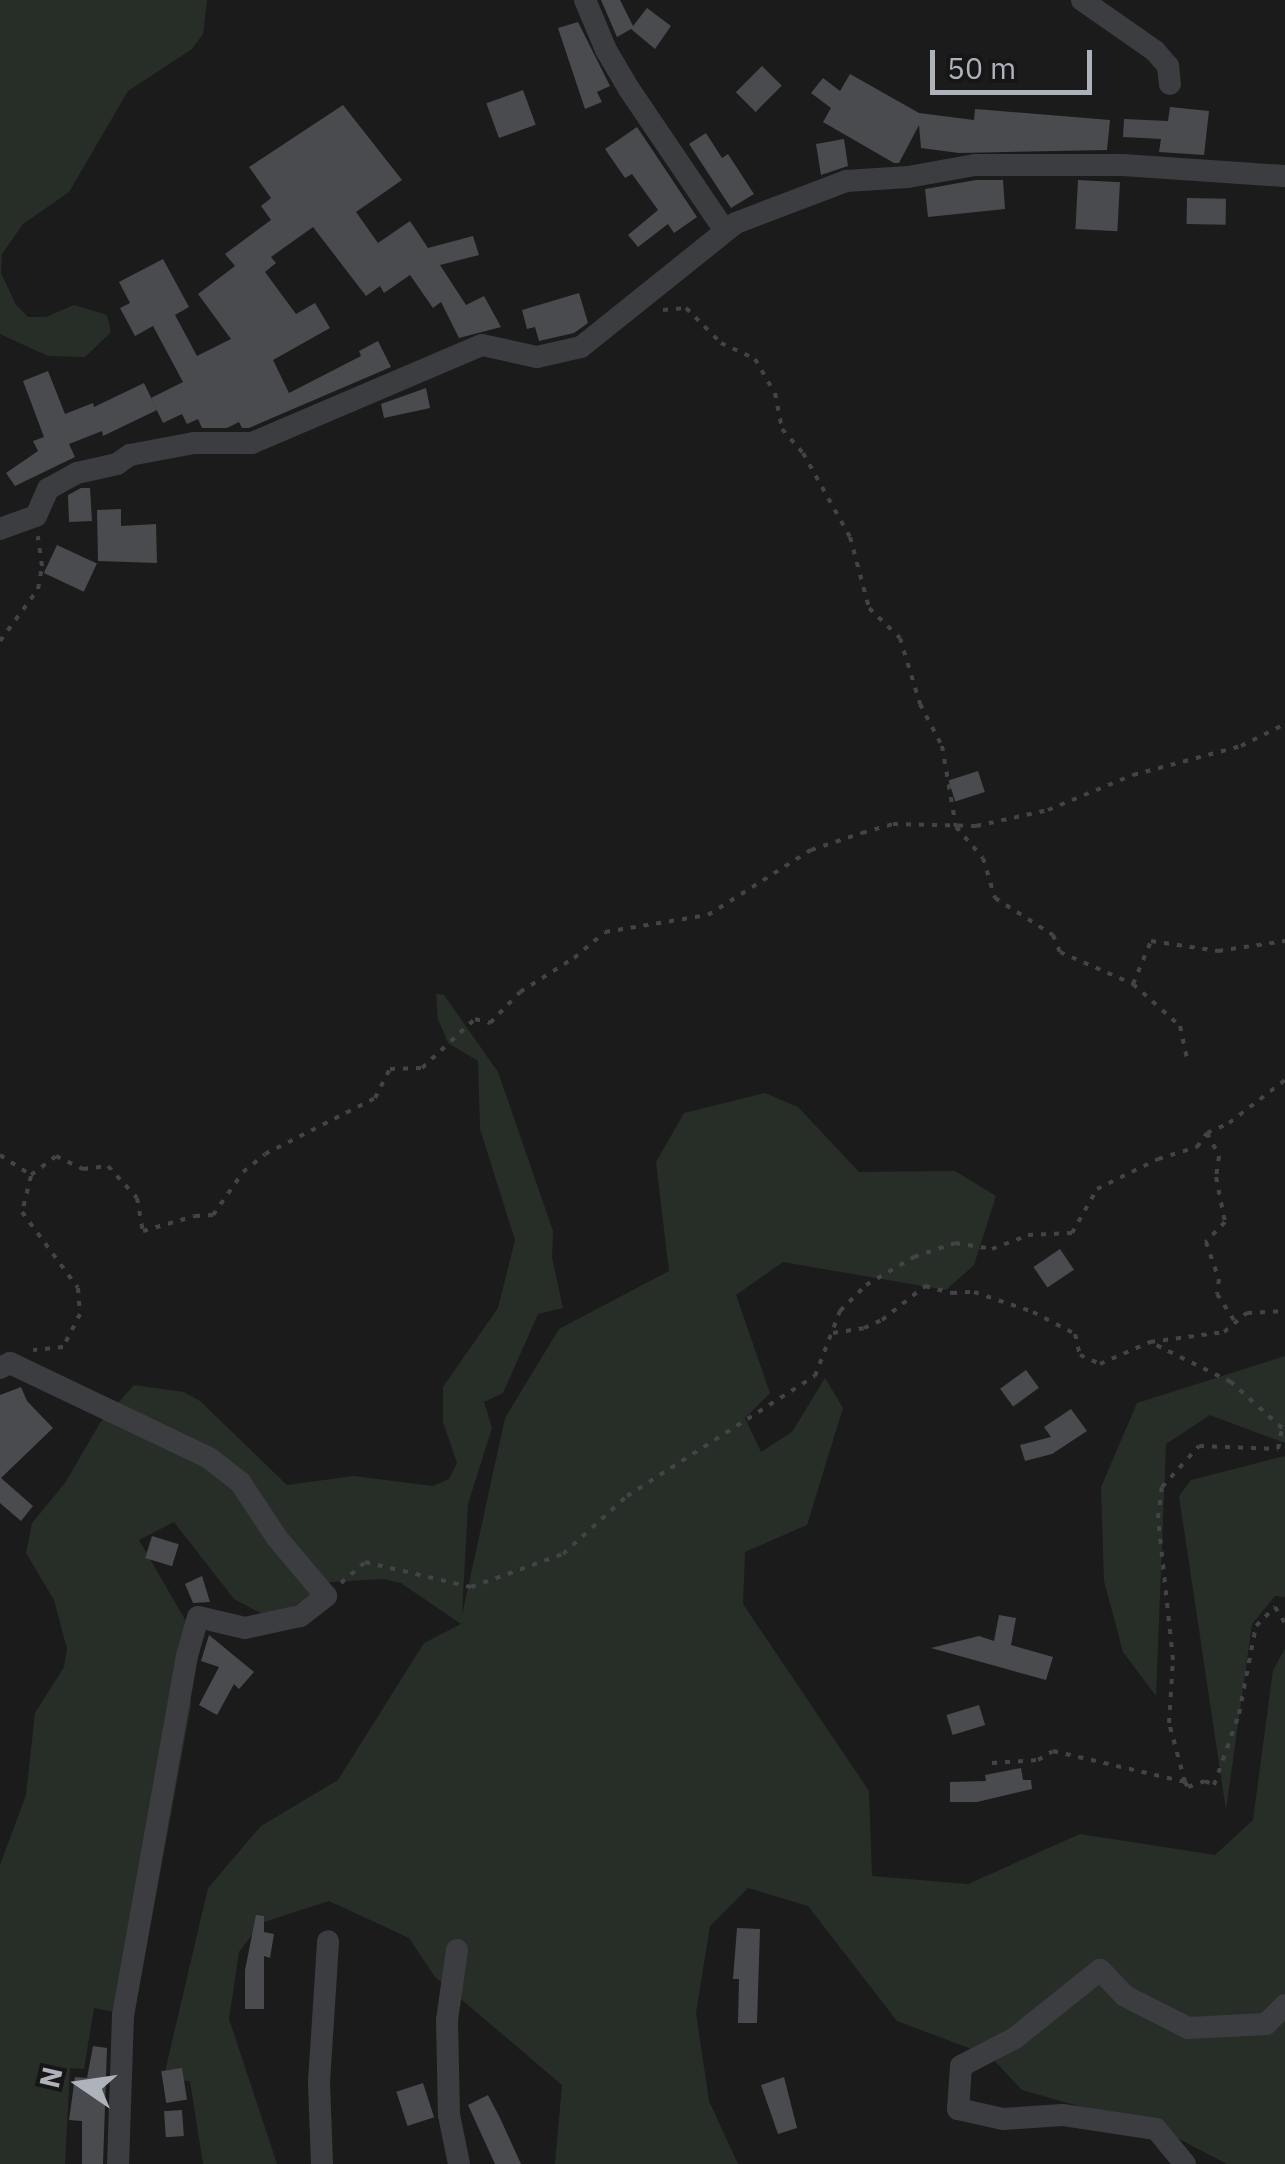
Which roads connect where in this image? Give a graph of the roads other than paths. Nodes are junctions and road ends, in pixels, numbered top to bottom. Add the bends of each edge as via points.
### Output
1 (585, 0) edge
2 (1082, 0) edge
3 (1170, 84) dead end
4 (1285, 176) edge
5 (725, 231) junction
6 (0, 529) edge
7 (0, 1368) edge
8 (328, 1941) dead end
9 (457, 1950) dead end
10 (1285, 2005) edge
11 (118, 2164) edge
12 (322, 2164) edge
13 (460, 2164) edge
14 (1185, 2164) edge

1 - 5 street via 620,74
2 - 3 street via 1154,51 1168,66
4 - 5 street via 1122,165 975,165 846,181
5 - 6 street via 581,347 537,357 482,345 252,443 194,443 77,472 48,488 36,516
7 - 11 street via 10,1363 209,1458 240,1482 326,1596 300,1616 245,1628 198,1617 123,2015
8 - 12 street via 319,2082
9 - 13 street via 446,2020 449,2115
10 - 14 street via 1266,2024 1188,2028 1126,1996 1100,1970 1015,2038 961,2066 958,2109 1003,2119 1062,2115 1156,2129

